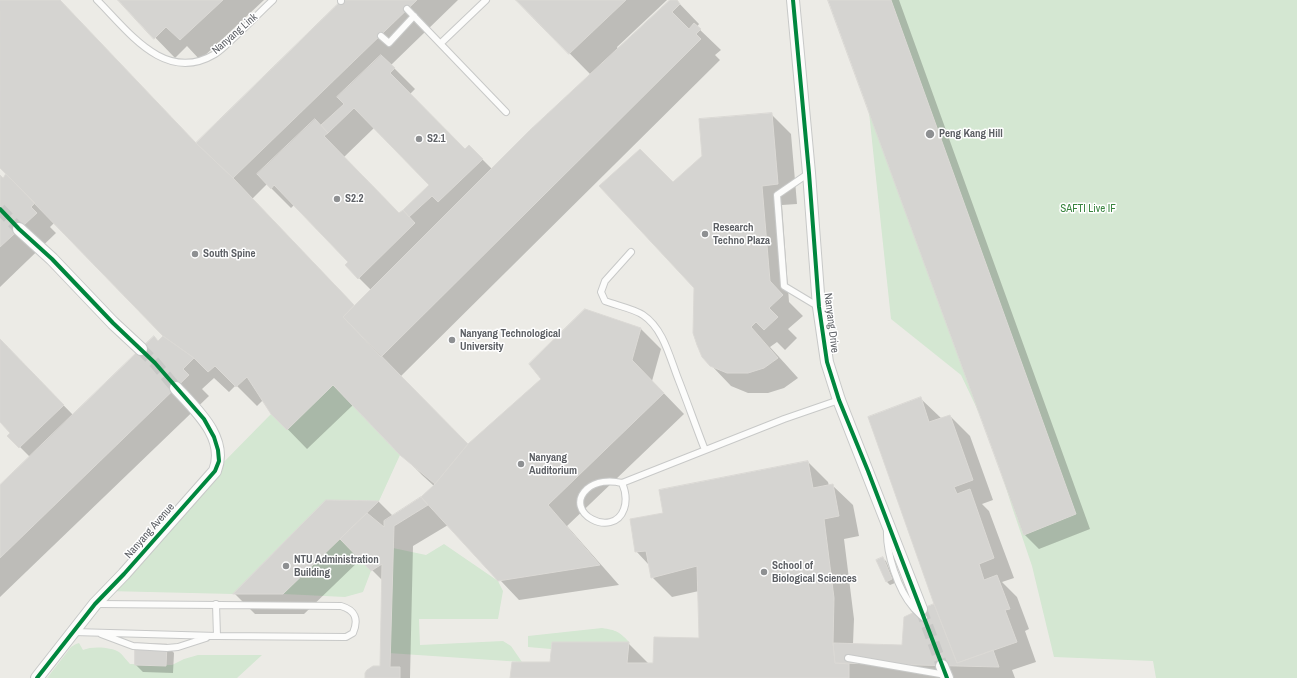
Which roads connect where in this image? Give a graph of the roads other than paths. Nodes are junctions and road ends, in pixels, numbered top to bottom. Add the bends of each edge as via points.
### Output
1 (97, 0) edge
2 (273, 0) edge
3 (486, 0) edge
4 (787, 0) edge
5 (792, 0) edge
6 (407, 9) dead end
7 (414, 16) junction
8 (794, 17) junction
9 (381, 36) dead end
10 (441, 43) junction
11 (506, 112) dead end
12 (809, 173) junction
13 (19, 229) tunnel mouth
14 (631, 252) dead end
15 (819, 307) junction
16 (141, 349) tunnel mouth
17 (176, 388) tunnel mouth
18 (839, 400) junction
19 (705, 450) junction
20 (622, 482) junction
21 (95, 604) junction
22 (216, 604) junction
23 (923, 613) tunnel mouth
24 (73, 632) junction
25 (97, 633) junction
26 (217, 636) junction
27 (848, 658) dead end
28 (945, 673) edge
29 (37, 678) edge

1 - 2 lane, Nanyang Link via 140,44 160,58 184,63 216,54
3 - 10 lane
4 - 8 lane
5 - 8 street, Nanyang Drive
6 - 7 lane
7 - 9 lane via 389,43
7 - 10 lane
8 - 12 street, Nanyang Drive
10 - 11 lane
12 - 15 street, Nanyang Drive
12 - 15 lane via 777,195 784,286
13 - 16 street
14 - 19 lane via 605,281 601,292 605,301 643,314 654,326 672,360
15 - 18 street, Nanyang Drive via 827,362
17 - 21 street, Nanyang Avenue via 204,419 214,437 219,461 215,471
18 - 19 lane
18 - 23 street, Nanyang Drive
19 - 20 lane
20 - 20 lane via 626,492 626,504 616,521 601,523 592,520 580,508 582,496 595,484 607,481
21 - 22 lane
21 - 24 street, Nanyang Avenue
22 - 26 lane
22 - 26 lane via 341,606 350,609 355,616 356,627 353,633 346,637
24 - 25 lane
24 - 29 street, Nanyang Avenue
25 - 26 lane
25 - 26 lane via 133,646 167,648
27 - 28 lane

